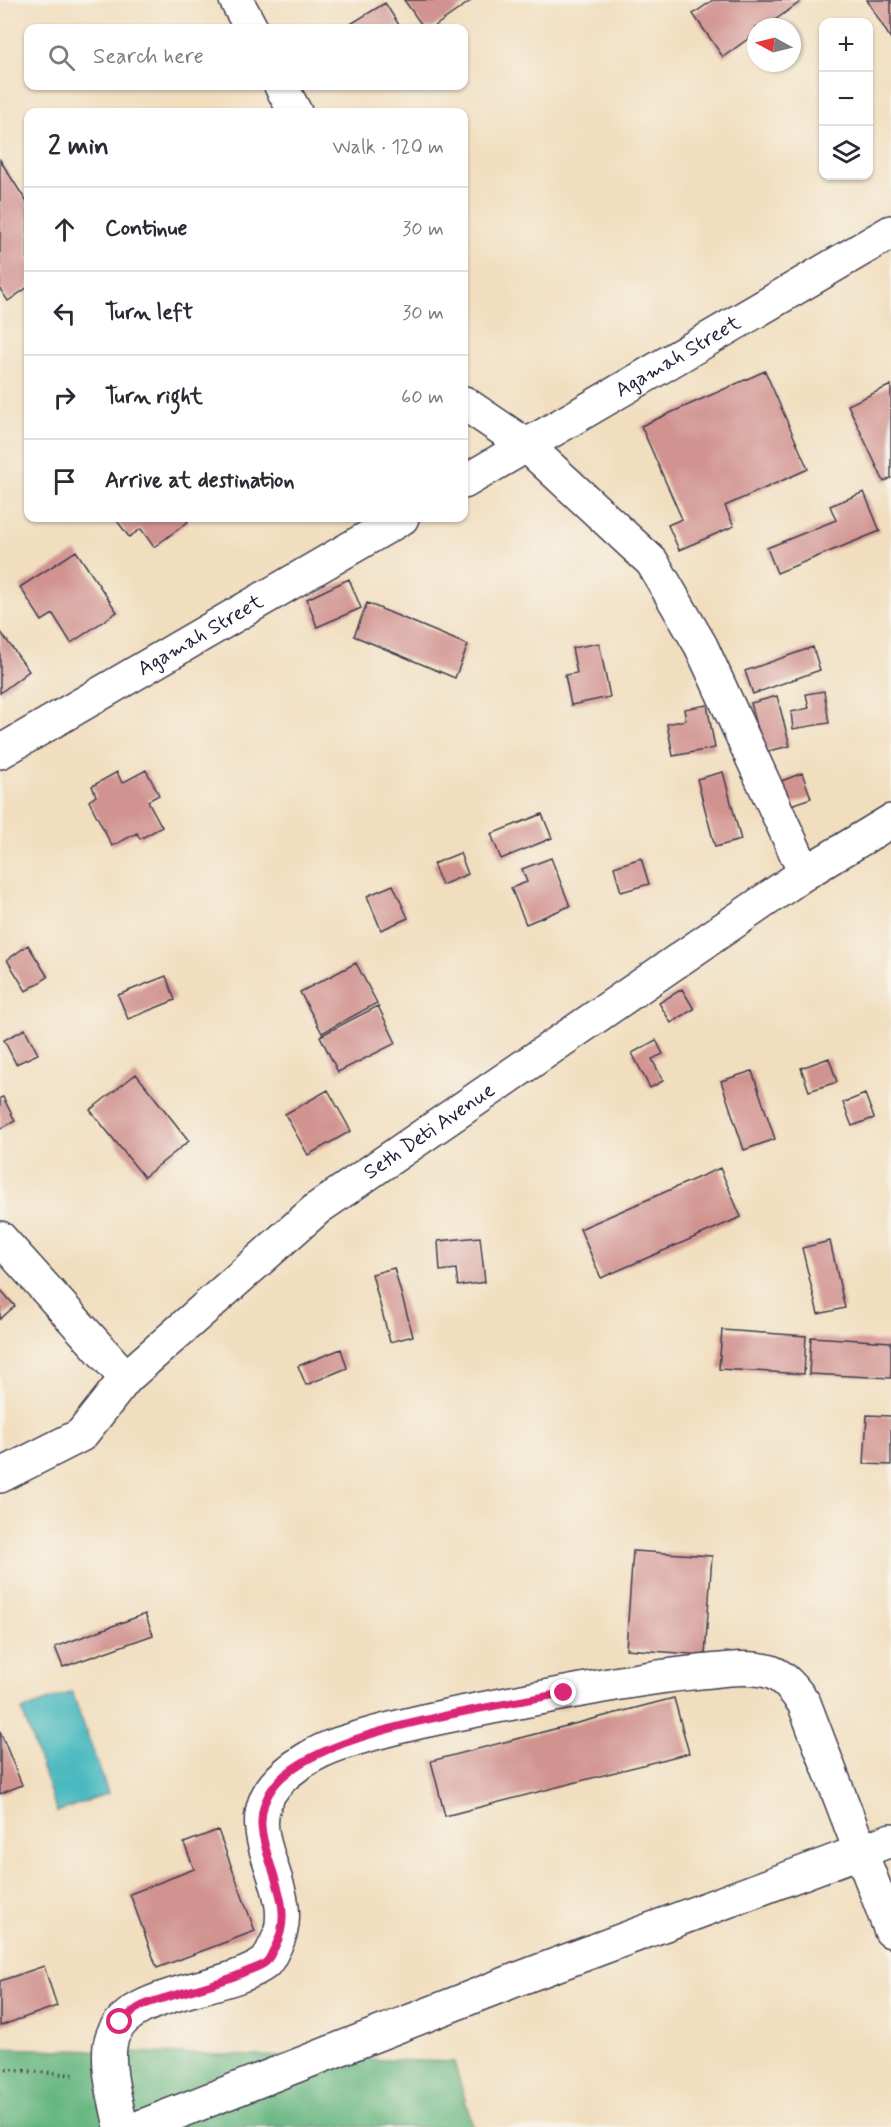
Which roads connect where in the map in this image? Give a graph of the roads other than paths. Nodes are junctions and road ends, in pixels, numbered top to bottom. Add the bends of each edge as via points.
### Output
1 (236, 0) edge
2 (249, 24) edge
3 (283, 90) edge
4 (293, 108) edge
5 (891, 232) edge
6 (468, 407) edge
7 (526, 445) junction
8 (468, 480) edge
9 (395, 522) edge
10 (0, 752) edge
11 (891, 821) edge
12 (805, 873) junction
13 (0, 1238) edge
14 (126, 1378) junction
15 (0, 1476) edge
16 (891, 1840) edge
17 (861, 1851) junction
18 (891, 1931) edge
19 (122, 2127) edge
20 (140, 2127) edge

1 - 2 street
3 - 4 street
5 - 7 street, Agamah Street
6 - 7 street
7 - 8 street, Agamah Street
7 - 12 street via 652,562 701,645
9 - 10 street, Agamah Street
11 - 12 street, Seth Deti Avenue
12 - 14 street, Seth Deti Avenue via 318,1208
13 - 14 street
14 - 15 street, Seth Deti Avenue via 81,1435
16 - 17 street
17 - 18 street
17 - 19 street via 804,1703 792,1686 772,1672 735,1669 636,1680 429,1719 336,1745 291,1769 274,1786 261,1814 262,1840 280,1886 282,1915 279,1938 266,1962 220,1983 143,2005 120,2022 110,2045
17 - 20 street via 518,1979

